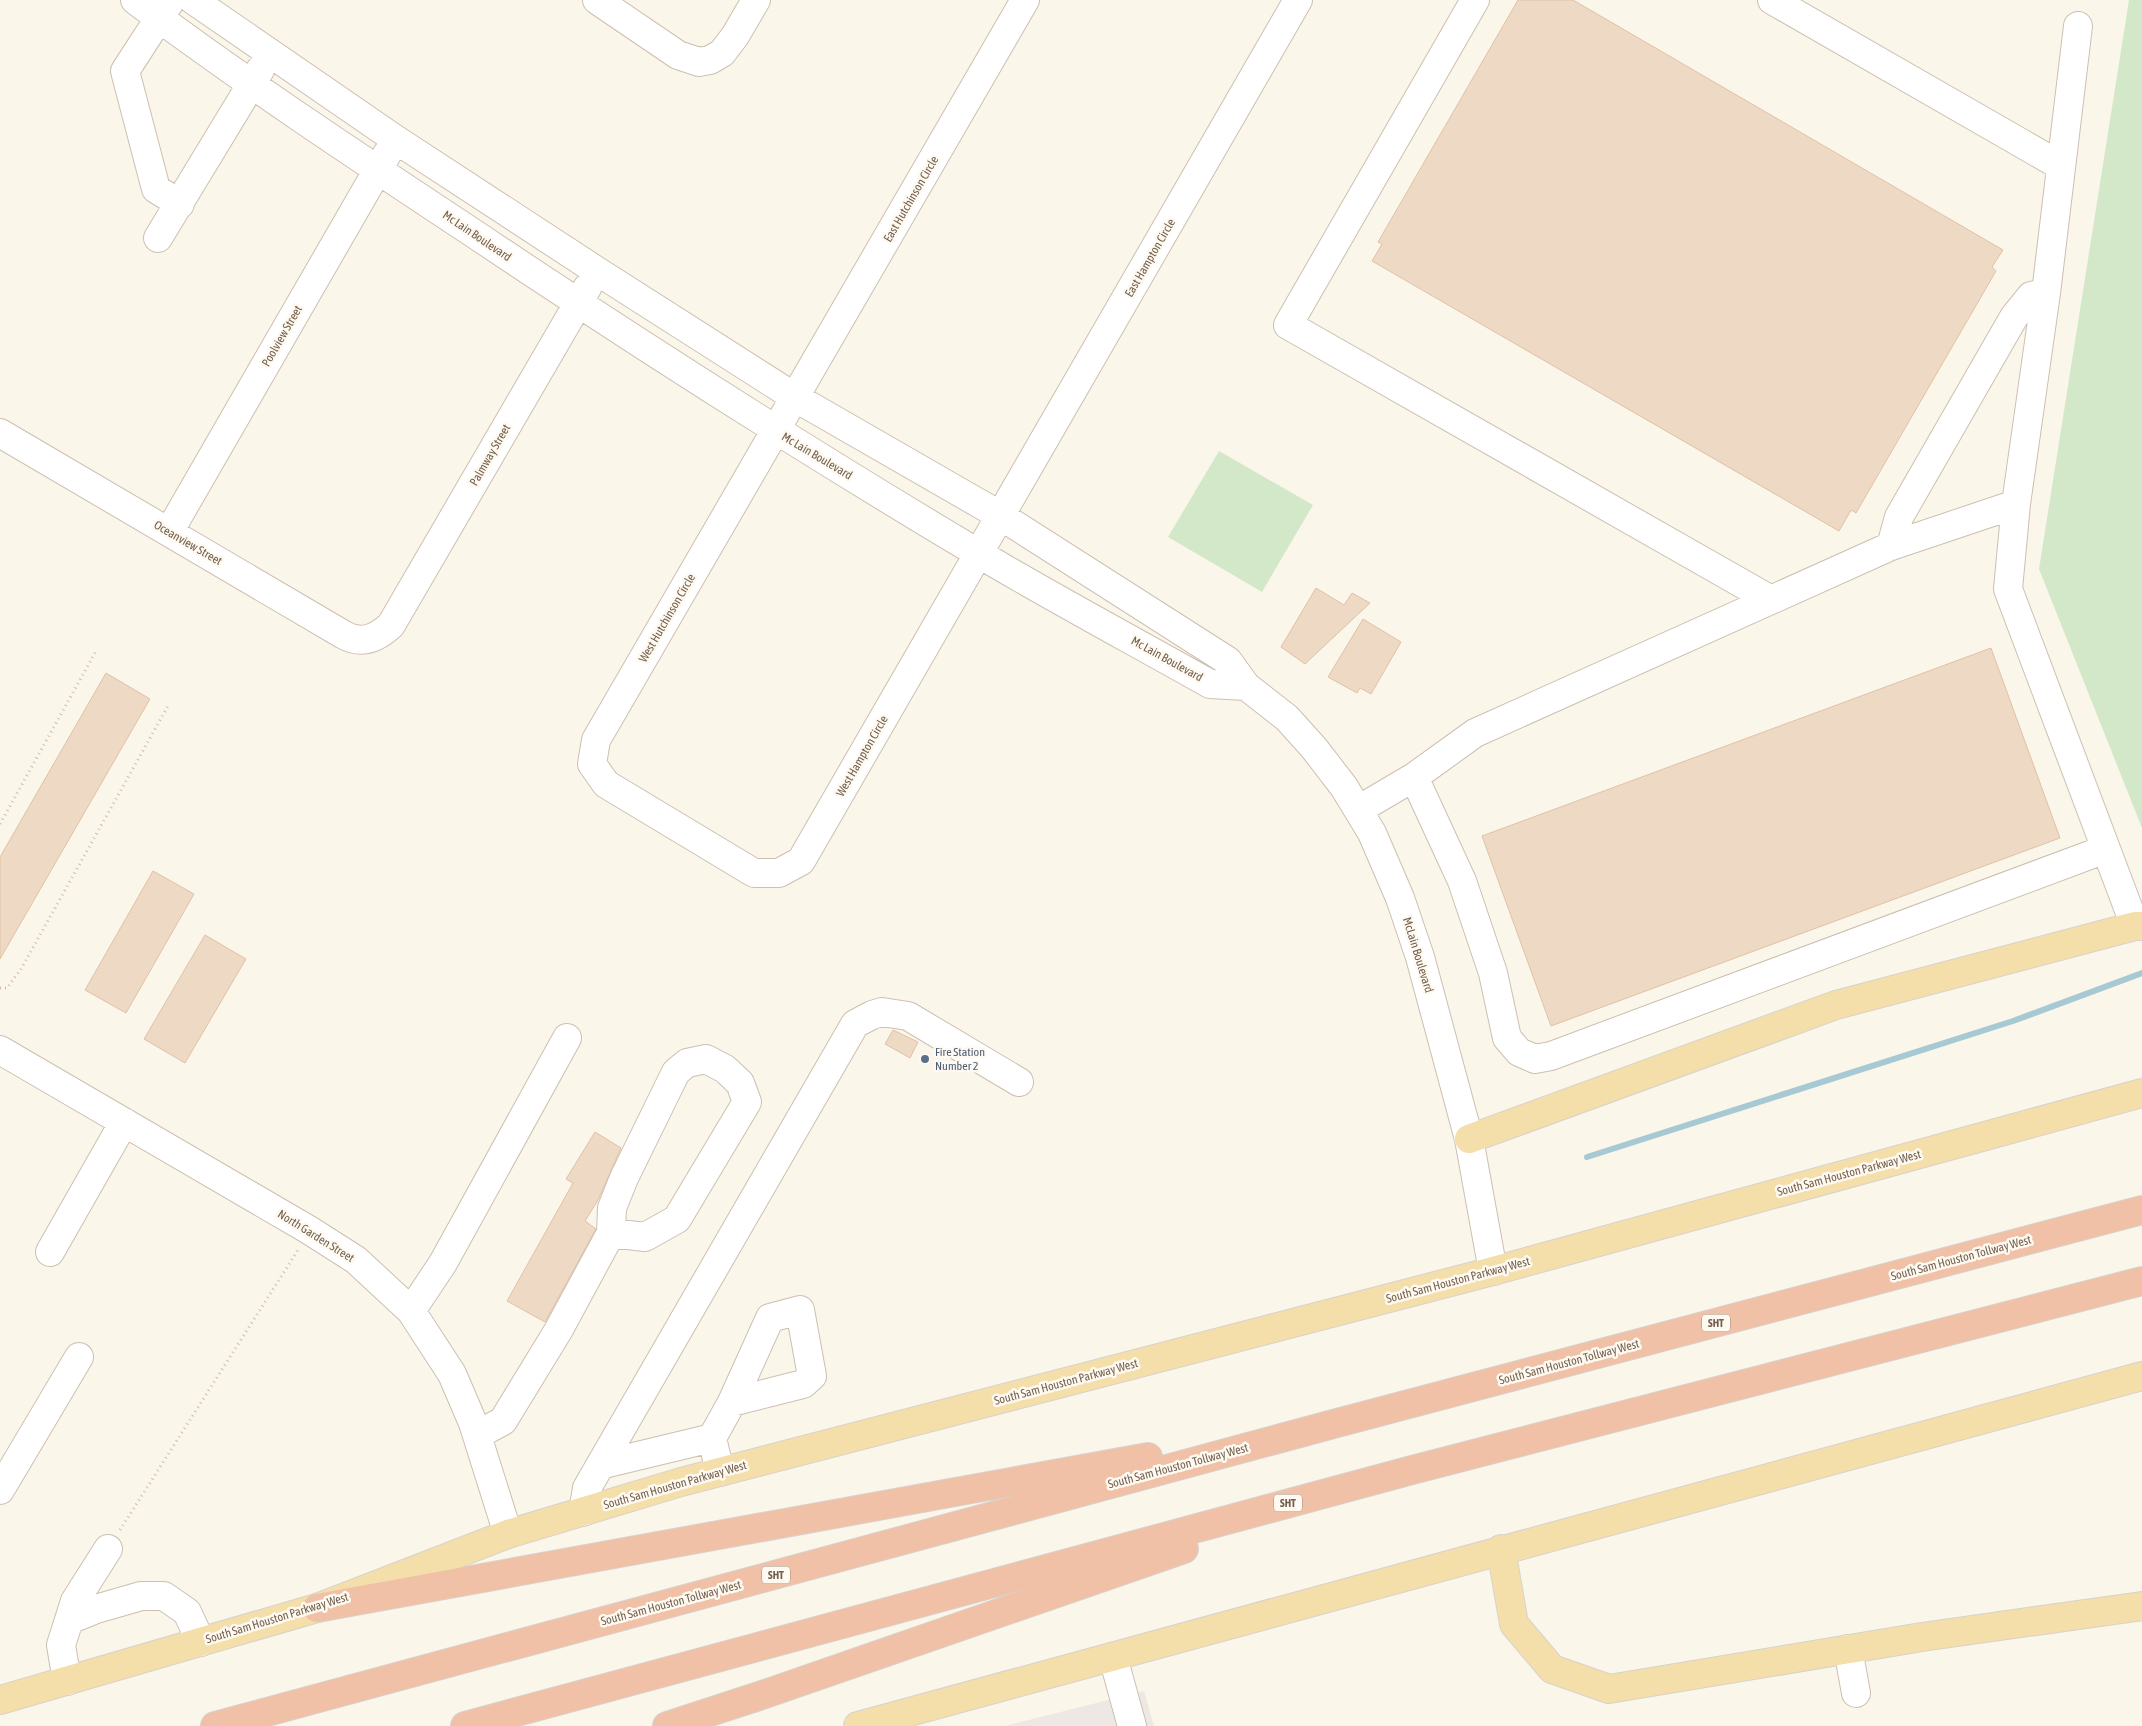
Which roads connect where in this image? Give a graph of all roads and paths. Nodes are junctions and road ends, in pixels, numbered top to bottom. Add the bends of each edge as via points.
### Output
1 (135, 0) edge
2 (193, 0) edge
3 (597, 0) edge
4 (756, 0) edge
5 (1025, 0) edge
6 (1298, 0) edge
7 (1475, 0) edge
8 (1772, 0) edge
9 (165, 9) edge
10 (2078, 26) dead end
11 (270, 54) junction
12 (251, 85) junction
13 (395, 139) junction
14 (2061, 166) junction
15 (378, 170) junction
16 (180, 204) junction
17 (158, 238) dead end
18 (597, 271) junction
19 (2046, 293) junction
20 (578, 303) junction
21 (796, 398) junction
22 (776, 431) junction
23 (0, 433) edge
24 (2016, 504) junction
25 (1001, 516) junction
26 (169, 532) junction
27 (1890, 546) junction
28 (979, 554) junction
29 (1771, 600) junction
30 (1142, 606) junction
31 (378, 636) joint
32 (1125, 636) junction
33 (96, 651) dead end
34 (1246, 686) junction
35 (169, 704) dead end
36 (1414, 777) junction
37 (1358, 810) junction
38 (663, 817) joint
39 (0, 824) edge
40 (2106, 849) junction
41 (2138, 926) edge
42 (0, 988) edge
43 (566, 1038) dead end
44 (2, 1055) edge
45 (1019, 1082) dead end
46 (2142, 1093) edge
47 (124, 1122) junction
48 (1469, 1139) junction
49 (2142, 1210) edge
50 (309, 1230) junction
51 (611, 1232) junction
52 (50, 1252) dead end
53 (1494, 1271) junction
54 (2142, 1281) edge
55 (411, 1311) junction
56 (79, 1357) dead end
57 (2142, 1376) edge
58 (732, 1402) dead end
59 (1336, 1423) junction
60 (477, 1435) junction
61 (712, 1438) junction
62 (600, 1465) junction
63 (1412, 1470) junction
64 (720, 1472) junction
65 (0, 1490) edge
66 (583, 1512) junction
67 (508, 1534) junction
68 (108, 1549) joint
69 (1501, 1549) junction
70 (2142, 1606) edge
71 (317, 1608) junction
72 (69, 1620) junction
73 (201, 1642) junction
74 (1848, 1649) junction
75 (1113, 1657) junction
76 (67, 1681) junction
77 (1856, 1693) dead end
78 (0, 1700) edge
79 (215, 1726) edge
80 (465, 1726) edge
81 (667, 1726) edge
82 (858, 1726) edge
83 (1132, 1726) edge

1 - 9 street, Mc Lain Boulevard
2 - 11 street
3 - 4 street via 678,55 699,62 722,53
5 - 21 street, East Hutchinson Circle
6 - 25 street, East Hampton Circle
7 - 29 street via 1288,325
8 - 14 street
9 - 12 street, Mc Lain Boulevard
9 - 16 street via 125,71 156,189
10 - 14 street
11 - 12 street
11 - 13 street
12 - 15 street, Mc Lain Boulevard
12 - 16 street
13 - 15 street, Poolview Street
13 - 18 street
14 - 19 street
15 - 20 street, Mc Lain Boulevard
15 - 26 street, Poolview Street
16 - 17 street
18 - 20 street, Palmway Street
18 - 21 street
19 - 24 street
19 - 27 street via 2031,296 2014,317 1899,517
20 - 22 street, Mc Lain Boulevard
20 - 31 street, Palmway Street via 390,625
21 - 22 street, West Hutchinson Circle
21 - 25 street
22 - 28 street, Mc Lain Boulevard
22 - 38 street, West Hutchinson Circle via 596,740 592,764 606,784
23 - 26 street, Oceanview Street
24 - 27 street
24 - 40 street via 2008,588
25 - 28 street, West Hampton Circle
25 - 30 street
26 - 31 street, Oceanview Street via 350,639
27 - 29 street
28 - 32 street, Mc Lain Boulevard
28 - 38 street, West Hampton Circle via 801,861 779,873 754,873
29 - 36 street via 1475,733
30 - 32 street
30 - 34 street via 1228,661
32 - 34 street, Mc Lain Boulevard via 1210,684
33 - 39 path
34 - 37 street, McLain Boulevard via 1287,718 1314,748
35 - 42 path via 21,969 7,988
36 - 37 street
36 - 40 street via 1462,881 1493,973 1507,1038 1519,1052 1536,1059
37 - 48 street, McLain Boulevard via 1372,833 1400,898 1420,958
40 - 41 street
41 - 48 main road via 1836,1005
43 - 55 street via 443,1263
44 - 47 street, North Garden Street
45 - 62 street via 908,1016 882,1012 855,1024
46 - 53 main road, South Sam Houston Parkway West
47 - 50 street, North Garden Street
47 - 52 street
48 - 53 street, McLain Boulevard
49 - 59 highway, South Sam Houston Tollway West / SHT
50 - 55 street, North Garden Street via 356,1260
50 - 68 path
51 - 51 street via 612,1208 624,1178 676,1072 687,1063 706,1059 725,1068 740,1083 747,1102 677,1219 645,1237
51 - 60 street via 558,1331 503,1421
53 - 64 main road, South Sam Houston Parkway West
54 - 63 highway, SHT
55 - 60 street, North Garden Street via 452,1374
56 - 65 street
57 - 69 main road
58 - 61 street
59 - 71 highway
59 - 79 highway, South Sam Houston Tollway West / SHT
60 - 67 street, North Garden Street
61 - 62 street
61 - 64 street
62 - 66 street via 587,1488
63 - 80 highway, SHT
63 - 81 highway
64 - 66 main road, South Sam Houston Parkway West
66 - 67 main road, South Sam Houston Parkway West
67 - 71 main road, South Sam Houston Parkway West
68 - 72 street via 75,1601
69 - 74 main road via 1514,1624 1552,1669 1609,1689
69 - 75 main road
70 - 74 main road
71 - 73 main road, South Sam Houston Parkway West
72 - 73 street via 141,1596 164,1596 187,1612
72 - 76 street via 61,1645
73 - 76 main road, South Sam Houston Parkway West
74 - 77 street
75 - 82 main road
75 - 83 street
76 - 78 main road, South Sam Houston Parkway West

